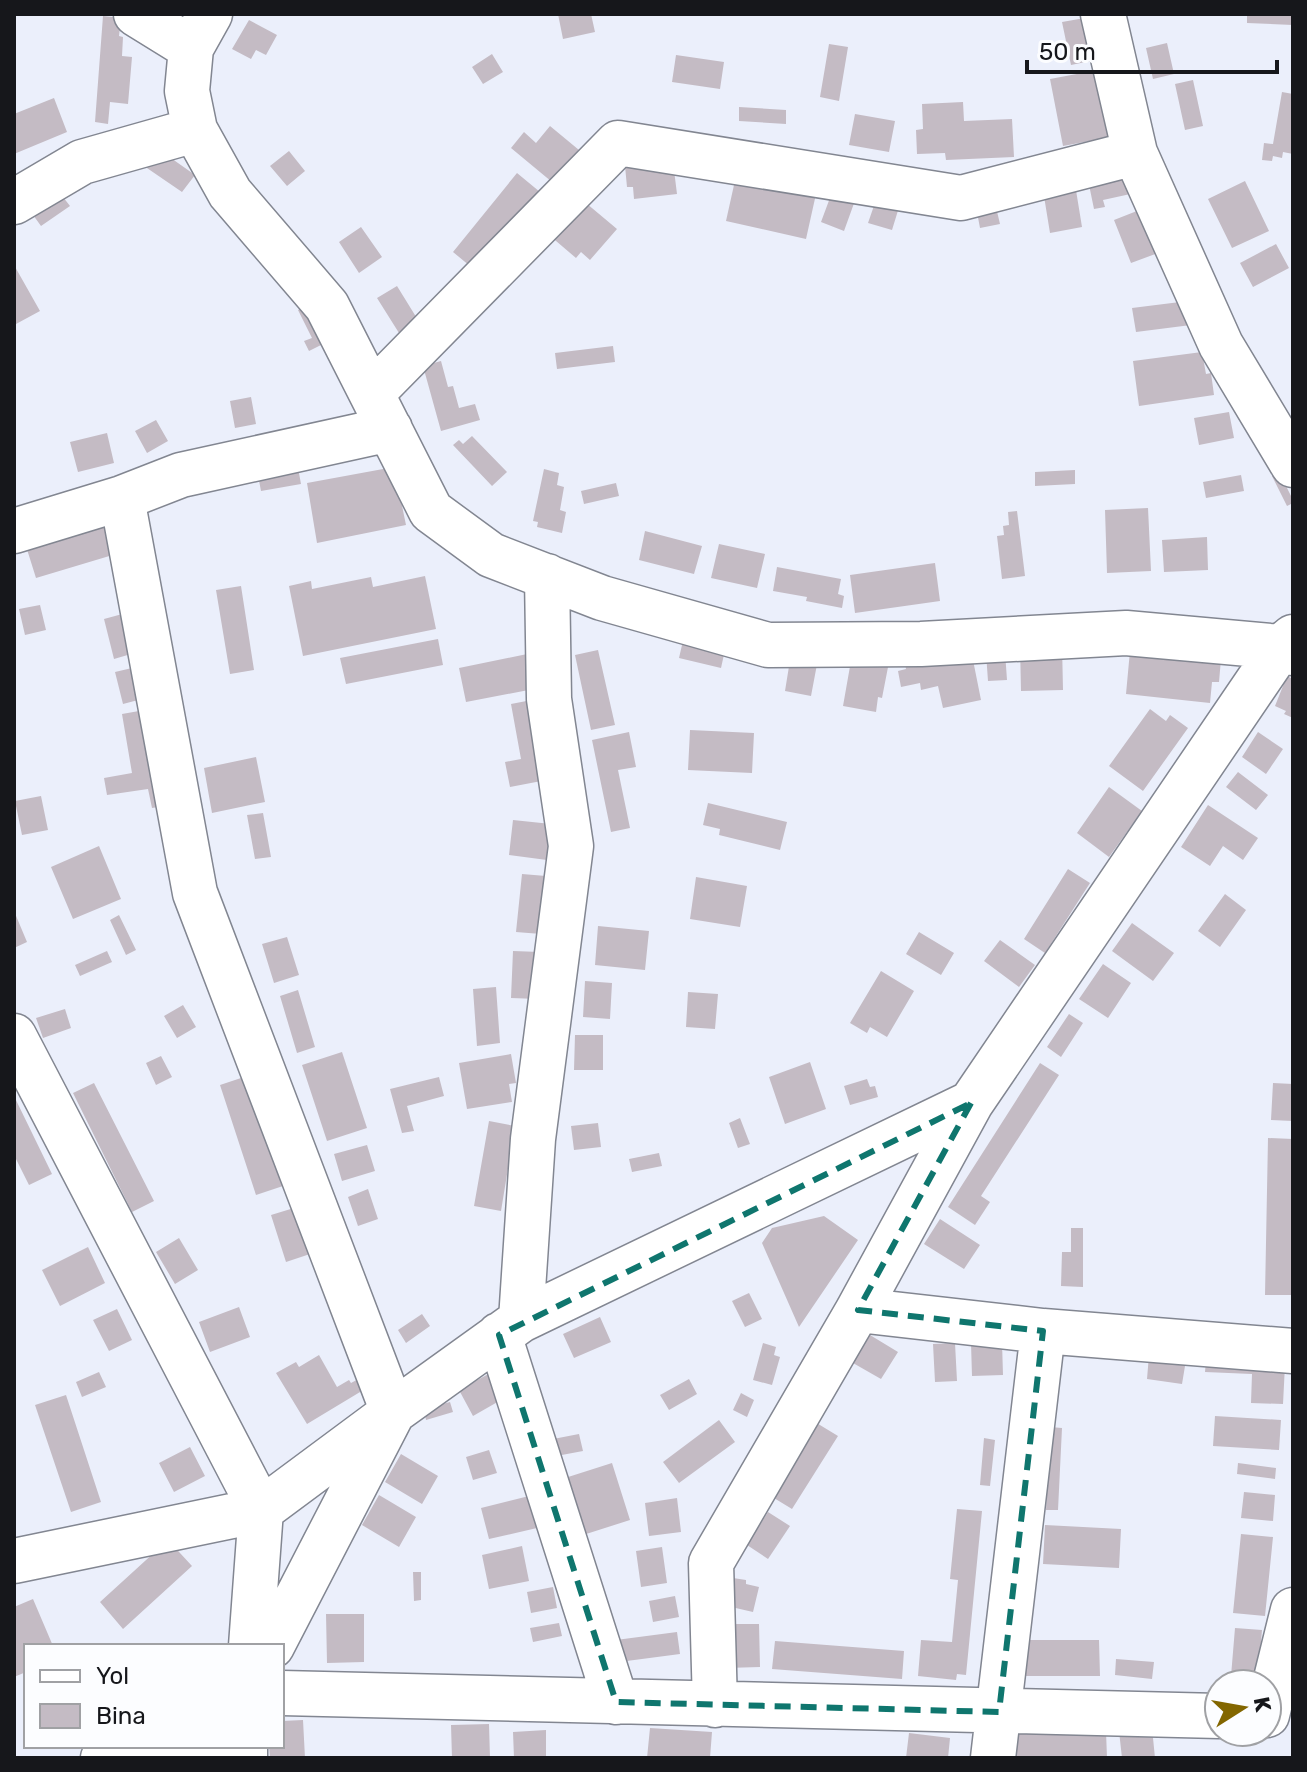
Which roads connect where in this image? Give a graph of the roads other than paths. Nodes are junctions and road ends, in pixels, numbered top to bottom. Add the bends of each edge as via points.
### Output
1 (136, 14) edge
2 (1103, 14) edge
3 (201, 31) edge
4 (195, 130) junction
5 (1135, 153) junction
6 (14, 202) edge
7 (381, 411) junction
8 (1293, 465) edge
9 (122, 498) junction
10 (14, 531) edge
11 (547, 576) junction
12 (1289, 646) edge
13 (14, 1036) edge
14 (971, 1103) junction
15 (858, 1310) junction
16 (510, 1328) junction
17 (1043, 1331) junction
18 (1293, 1351) edge
19 (393, 1412) junction
20 (261, 1510) junction
21 (14, 1561) edge
22 (1293, 1610) edge
23 (251, 1644) edge
24 (273, 1644) edge
25 (1279, 1668) edge
26 (284, 1693) edge
27 (616, 1702) junction
28 (715, 1705) junction
29 (999, 1712) junction
30 (1203, 1716) edge
31 (195, 1748) edge
32 (103, 1758) edge
33 (993, 1758) edge

1 - 3 street
2 - 5 street
3 - 4 street via 187,91
4 - 6 street via 82,162
4 - 7 street via 230,193 327,306
5 - 7 street via 961,198 618,143
5 - 8 street via 1221,345
7 - 9 street
7 - 11 street via 431,511 491,555
9 - 10 street
9 - 19 street via 195,893
11 - 12 street via 602,598 768,645 921,644 1126,633
11 - 16 street via 549,699 571,846
12 - 14 street
13 - 20 street
14 - 15 street
14 - 16 street
15 - 17 street
15 - 28 street via 711,1563
16 - 19 street
16 - 27 street
17 - 18 street
17 - 29 street
19 - 20 street
19 - 24 street
20 - 21 street
20 - 23 street
22 - 25 street
26 - 27 street
27 - 28 street
28 - 29 street
29 - 30 street
29 - 33 street
31 - 32 street

